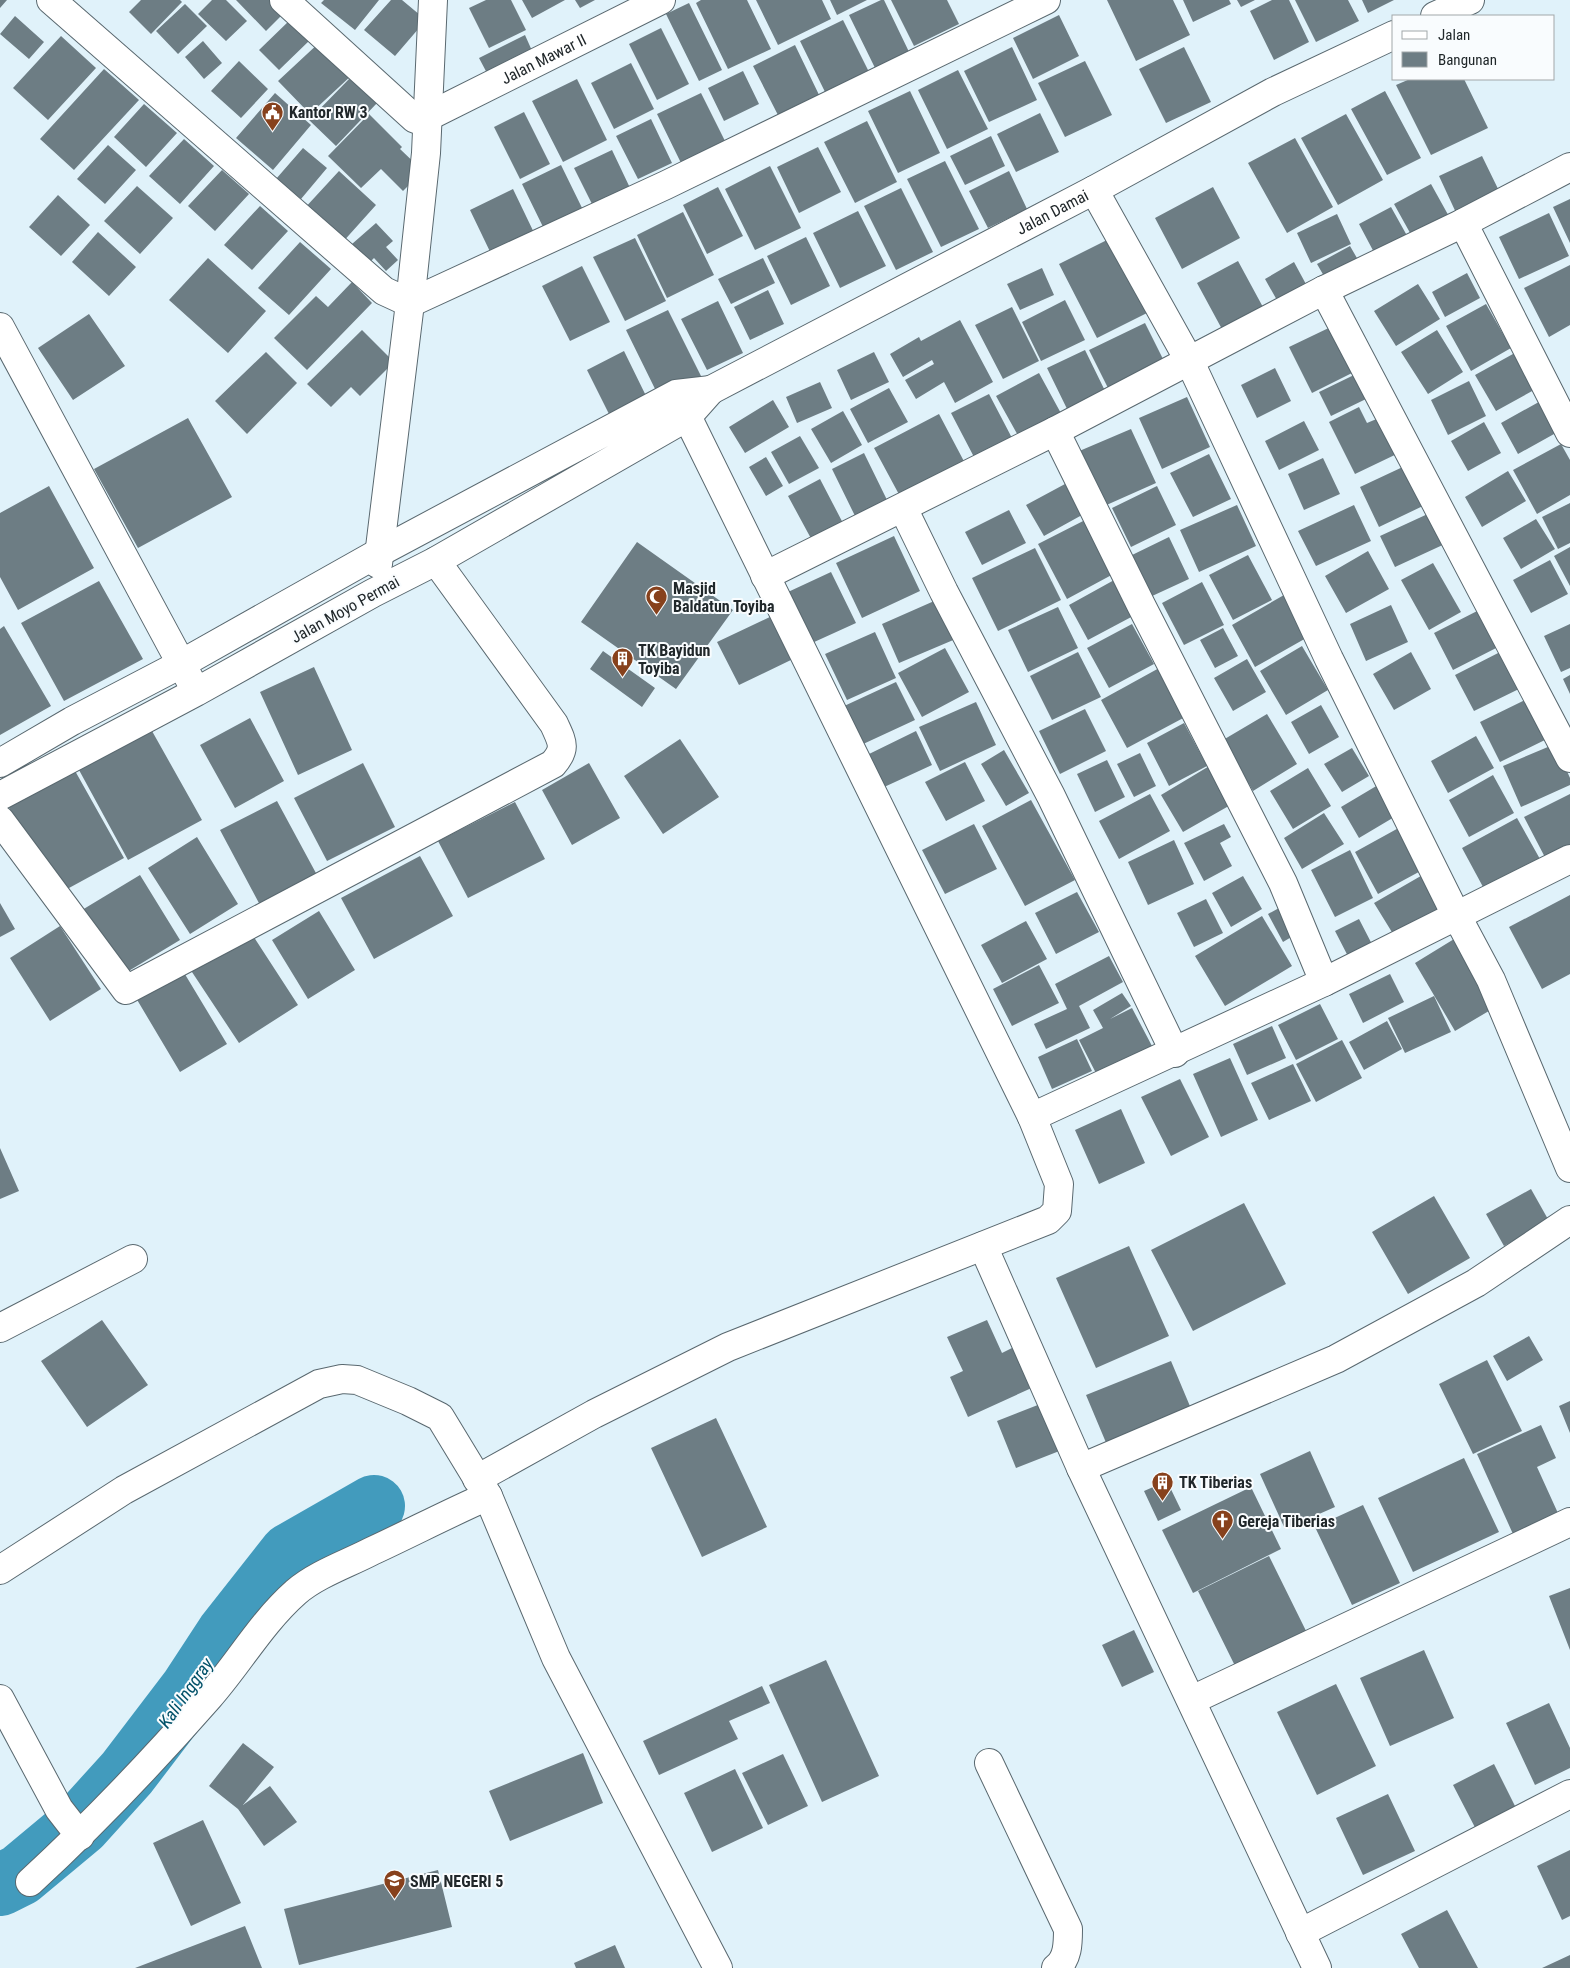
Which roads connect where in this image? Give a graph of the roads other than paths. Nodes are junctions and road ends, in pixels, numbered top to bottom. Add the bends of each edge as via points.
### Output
1 (51, 0) edge
2 (284, 0) edge
3 (433, 0) edge
4 (661, 0) edge
5 (1046, 0) edge
6 (1470, 0) edge
7 (1437, 15) edge
8 (1392, 36) edge
9 (426, 120) junction
10 (1570, 167) edge
11 (1094, 190) junction
12 (1463, 223) junction
13 (1324, 290) junction
14 (410, 304) junction
15 (0, 327) edge
16 (1190, 362) junction
17 (682, 406) junction
18 (1055, 431) junction
19 (1570, 433) edge
20 (903, 508) junction
21 (380, 552) junction
22 (436, 561) junction
23 (765, 576) junction
24 (373, 593) junction
25 (181, 664) junction
26 (196, 692) junction
27 (1570, 758) edge
28 (0, 763) edge
29 (0, 796) edge
30 (0, 820) edge
31 (1570, 859) edge
32 (1458, 917) junction
33 (1324, 982) junction
34 (1175, 1053) junction
35 (1032, 1117) junction
36 (1570, 1168) edge
37 (1570, 1220) edge
38 (983, 1246) junction
39 (133, 1259) dead end
40 (0, 1328) edge
41 (1081, 1468) junction
42 (483, 1487) junction
43 (1570, 1522) edge
44 (0, 1570) edge
45 (0, 1699) edge
46 (1192, 1700) junction
47 (989, 1763) dead end
48 (1570, 1794) edge
49 (78, 1834) junction
50 (30, 1882) dead end
51 (1300, 1933) junction
52 (718, 1968) edge
53 (1056, 1968) edge
54 (1317, 1968) edge

1 - 14 street via 384,291
2 - 9 street via 415,120
3 - 9 street
4 - 9 street, Jalan Mawar II
5 - 14 street via 666,185
6 - 7 street
8 - 11 street, Jalan Damai via 1273,92
9 - 14 street via 426,153
10 - 12 street
11 - 16 street
11 - 17 street, Jalan Damai
12 - 13 street
12 - 19 street
13 - 16 street
13 - 27 street
14 - 21 street
15 - 25 street
16 - 18 street
16 - 32 street via 1328,659
17 - 21 street, Jalan Moyo Permai
17 - 22 street, Jalan Moyo Permai
17 - 23 street
18 - 20 street
18 - 33 street via 1283,883
20 - 23 street
20 - 34 street via 1051,796
21 - 24 street
21 - 25 street, Jalan Moyo Permai
22 - 24 street, Jalan Moyo Permai
22 - 30 street via 554,724 562,744 561,755 553,764 126,990
23 - 35 street
24 - 26 street, Jalan Moyo Permai
25 - 26 street
25 - 28 street, Jalan Moyo Permai
26 - 29 street, Jalan Moyo Permai
31 - 32 street
32 - 33 street
32 - 36 street via 1491,980
33 - 34 street
34 - 35 street
35 - 38 street via 1059,1184 1057,1210 1048,1220
37 - 41 street via 1476,1283 1336,1358
38 - 41 street
38 - 42 street via 728,1347 594,1414
39 - 40 street
41 - 46 street
42 - 44 street via 440,1417 357,1380 342,1379 319,1384 124,1490
42 - 49 street via 427,1523 314,1579 296,1592 254,1638 209,1697
42 - 52 street via 556,1658
43 - 46 street
45 - 49 street via 59,1809
46 - 51 street
47 - 53 street via 1068,1929 1068,1947
48 - 51 street
49 - 50 street
51 - 54 street

